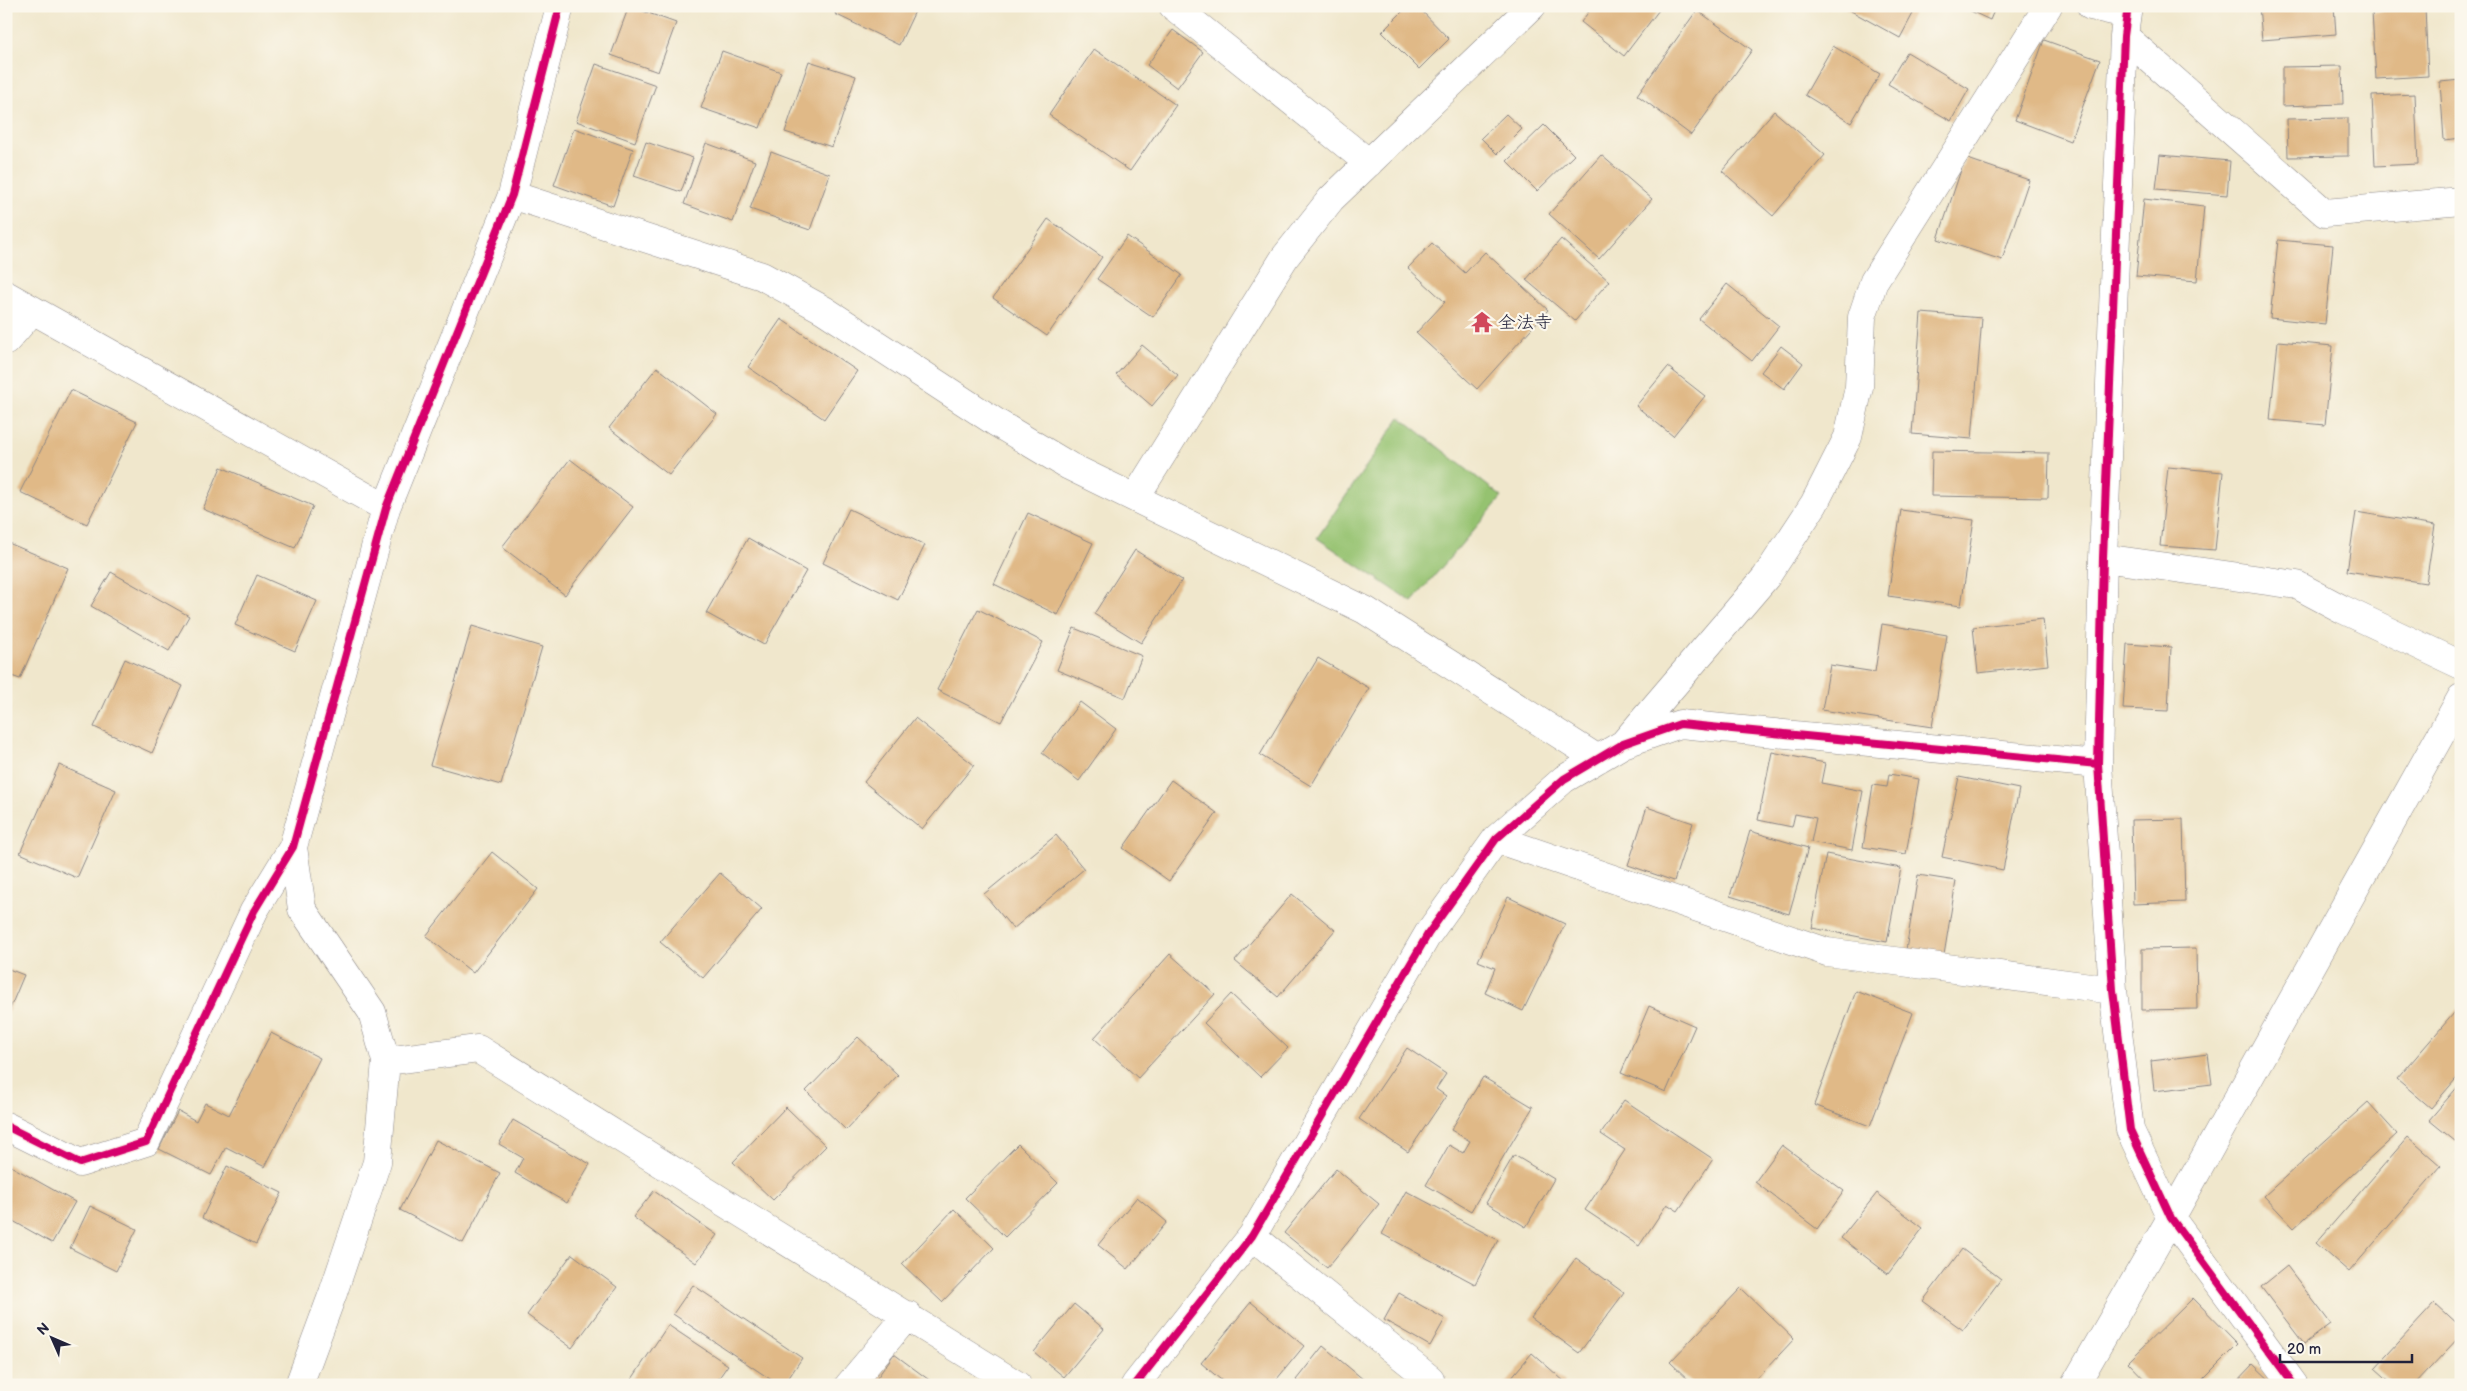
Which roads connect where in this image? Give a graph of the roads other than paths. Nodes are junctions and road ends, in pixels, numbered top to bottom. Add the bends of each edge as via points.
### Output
1 (1173, 6) edge
2 (1532, 6) edge
3 (2048, 6) edge
4 (2091, 6) edge
5 (559, 7) edge
6 (2126, 19) edge
7 (1369, 163) junction
8 (512, 196) junction
9 (2461, 201) edge
10 (6, 295) edge
11 (33, 310) junction
12 (6, 341) edge
13 (1135, 498) junction
14 (386, 508) junction
15 (2103, 558) junction
16 (2461, 664) edge
17 (2461, 698) edge
18 (1623, 744) junction
19 (1598, 759) junction
20 (2098, 764) junction
21 (1496, 839) junction
22 (293, 847) junction
23 (2113, 990) junction
24 (386, 1061) junction
25 (6, 1126) edge
26 (2171, 1218) junction
27 (1252, 1236) junction
28 (908, 1315) junction
29 (299, 1385) edge
30 (849, 1385) edge
31 (1017, 1385) edge
32 (1135, 1385) edge
33 (1429, 1385) edge
34 (2075, 1385) edge
35 (2294, 1385) edge

1 - 7 street
2 - 7 street
3 - 18 street via 1874,281 1862,318 1859,388 1848,437 1814,504 1766,577
4 - 6 street
5 - 8 street
6 - 9 street via 2325,214
6 - 15 street
7 - 13 street via 1331,199 1285,257
8 - 13 street via 762,276 824,310 1021,438
8 - 14 street
10 - 11 street
11 - 12 street
11 - 14 street
13 - 19 street via 1365,610
14 - 22 street
15 - 16 street via 2297,585 2342,610
15 - 20 street
17 - 26 street
18 - 19 street
18 - 20 street via 1680,724
19 - 21 street via 1564,778
20 - 23 street
21 - 23 street via 1827,952
21 - 27 street via 1428,934
22 - 24 street via 302,909 372,1012
22 - 25 street via 254,911 146,1142 80,1164
23 - 26 street via 2130,1130
24 - 28 street via 478,1049
24 - 29 street via 377,1162
26 - 34 street
26 - 35 street
27 - 32 street
27 - 33 street via 1430,1379
28 - 30 street
28 - 31 street

